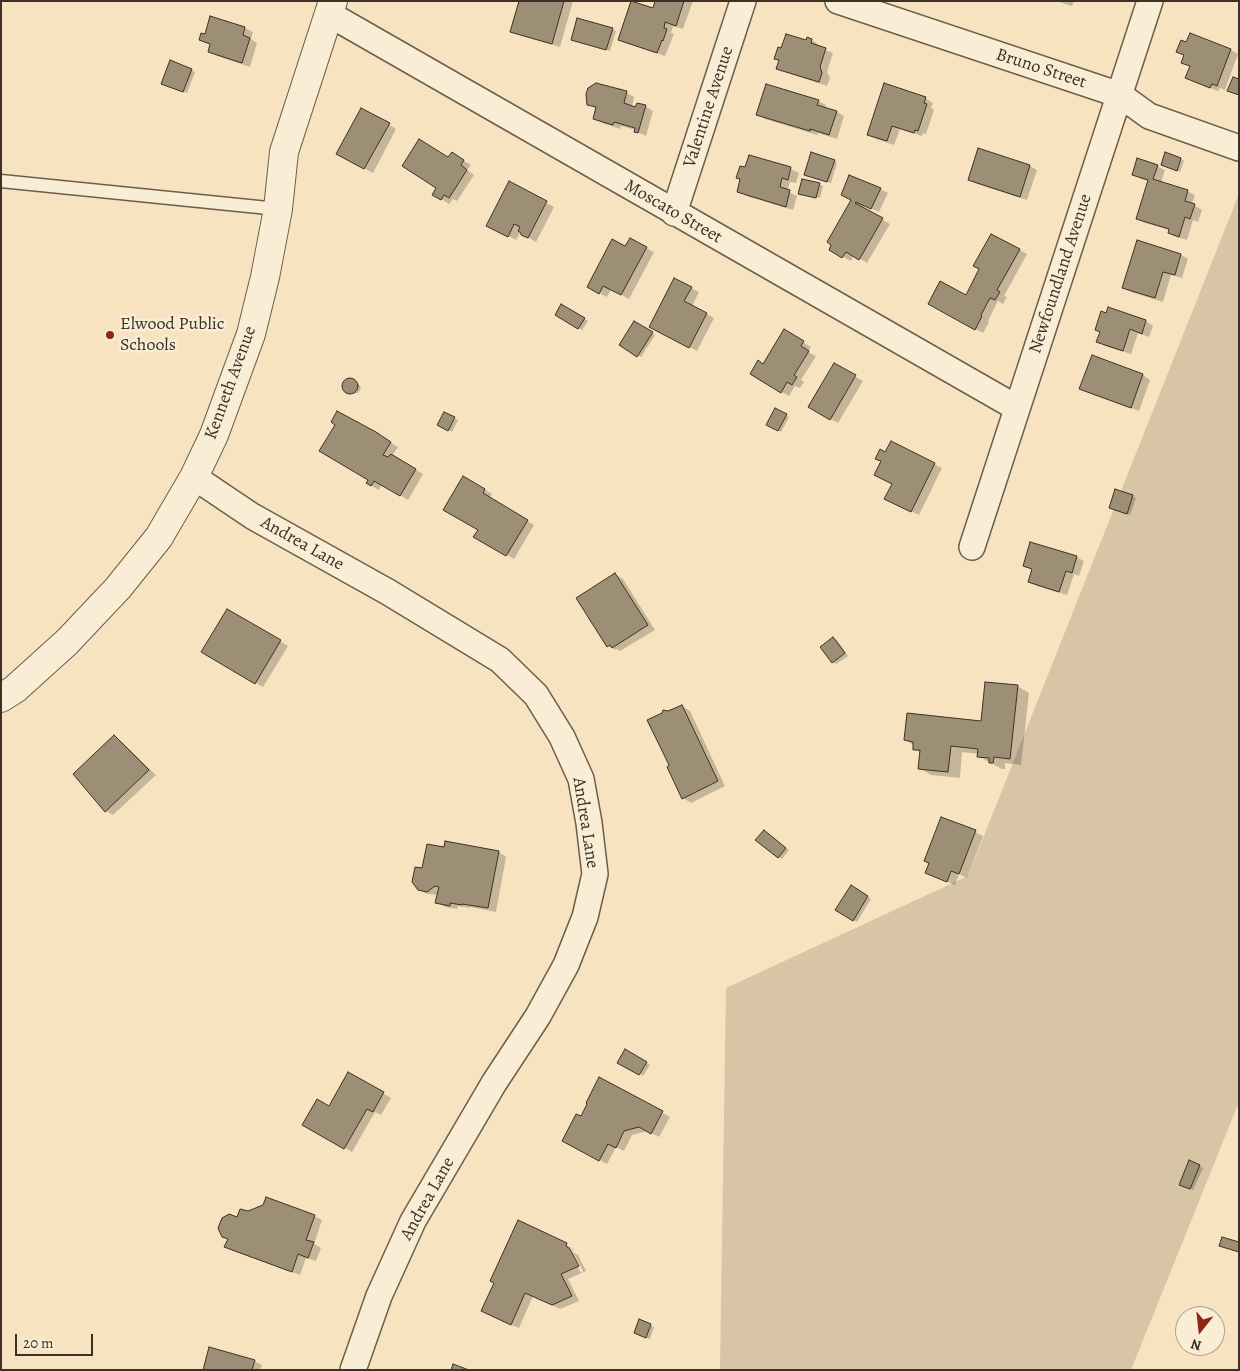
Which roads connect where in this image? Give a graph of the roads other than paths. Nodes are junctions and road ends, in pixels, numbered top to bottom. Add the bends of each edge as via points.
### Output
1 (743, 1) edge
2 (838, 1) edge
3 (1150, 1) edge
4 (331, 8) edge
5 (1120, 95) junction
6 (1239, 148) edge
7 (1, 181) edge
8 (278, 210) junction
9 (674, 213) junction
10 (1017, 408) junction
11 (194, 477) junction
12 (972, 548) dead end
13 (1, 698) edge
14 (353, 1370) edge

1 - 9 street, Valentine Avenue
2 - 5 street, Bruno Street
3 - 5 street, Newfoundland Avenue
4 - 8 street, Kenneth Avenue via 284,152
4 - 9 street, Moscato Street
5 - 6 street, Bruno Street via 1149,116
5 - 10 street, Newfoundland Avenue
7 - 8 lane
8 - 11 street, Kenneth Avenue via 251,334 214,435
9 - 10 street, Moscato Street
10 - 12 street, Newfoundland Avenue
11 - 13 street, Kenneth Avenue via 159,537 118,588 67,642
11 - 14 street, Andrea Lane via 252,516 388,592 500,660 536,695 562,737 581,779 589,823 595,874 585,917 566,965 413,1221 379,1296

